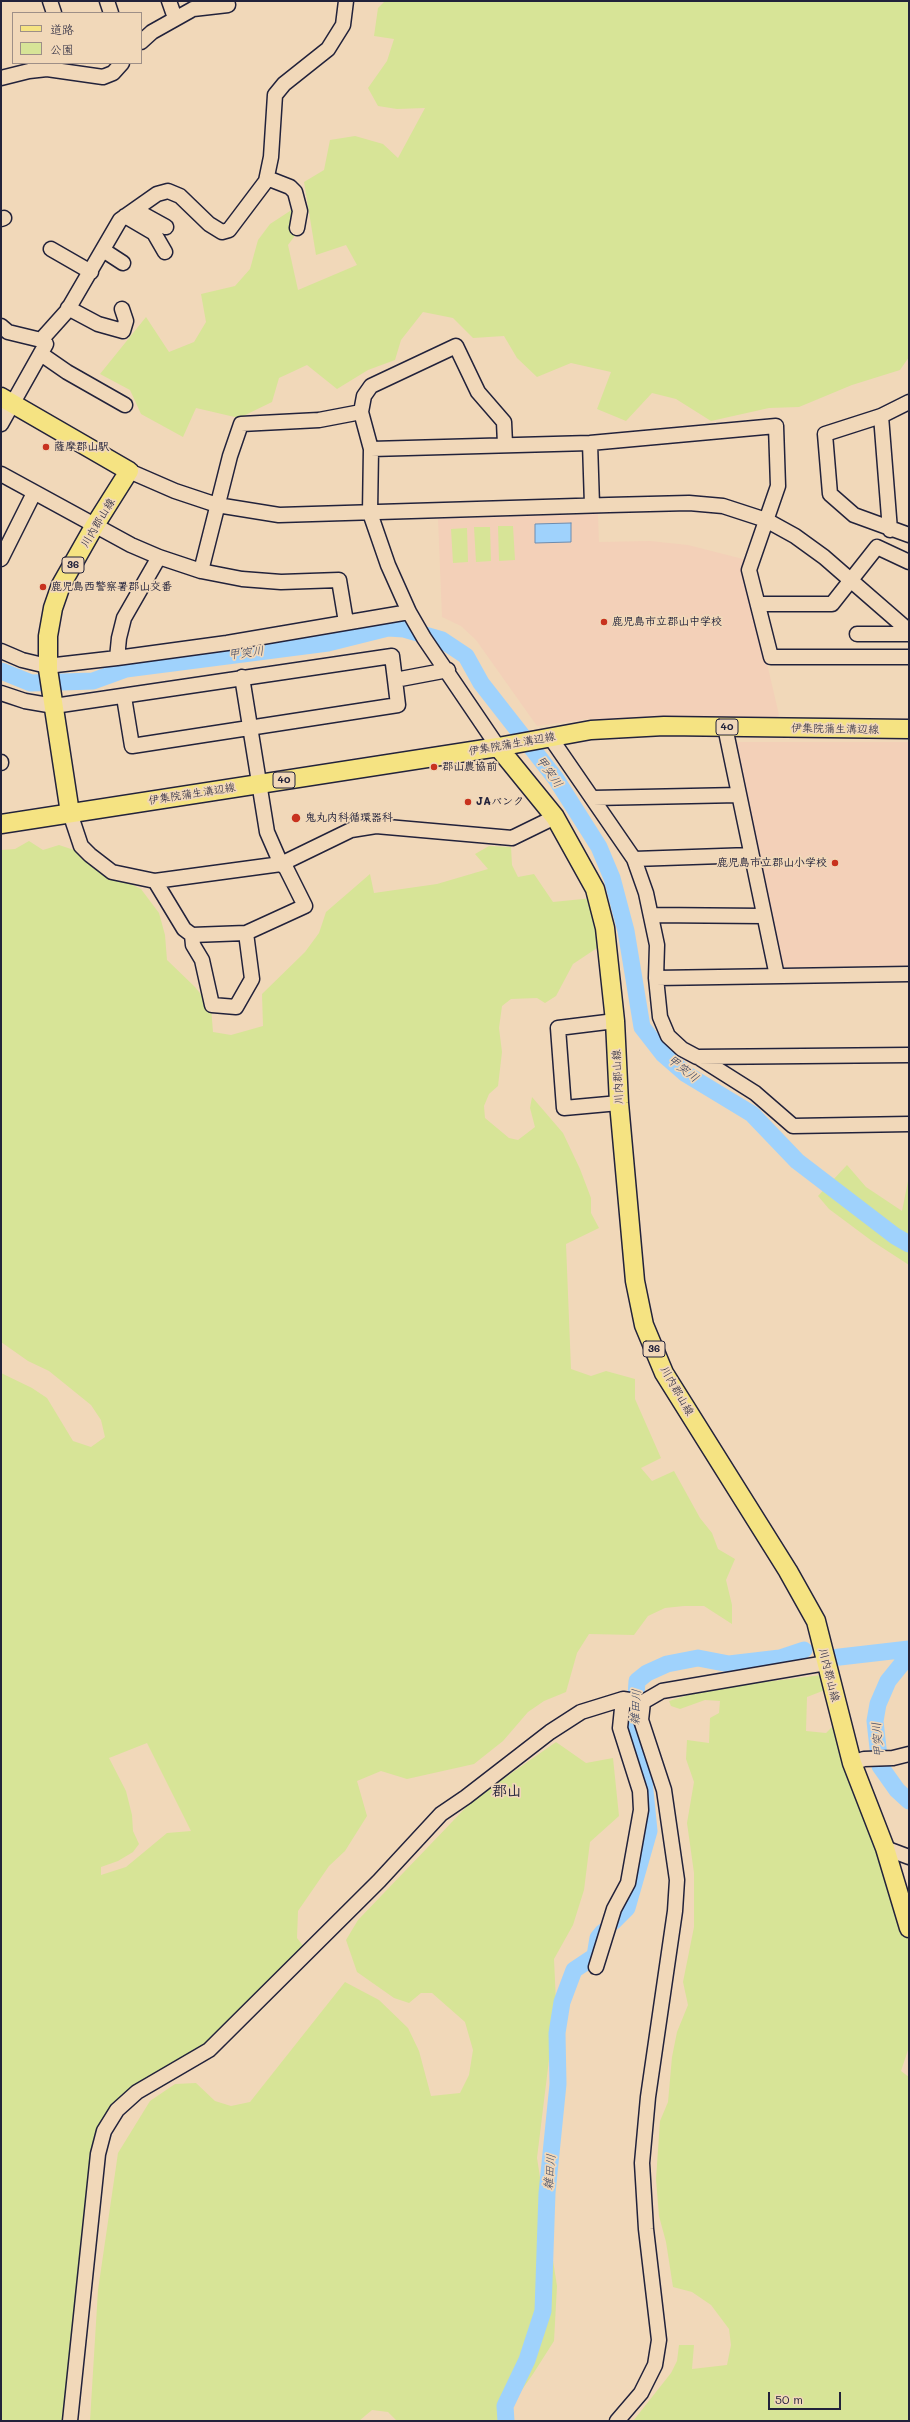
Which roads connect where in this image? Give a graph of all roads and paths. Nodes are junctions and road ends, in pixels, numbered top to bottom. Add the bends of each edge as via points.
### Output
1 (50, 1) edge
2 (107, 1) edge
3 (169, 1) edge
4 (346, 1) edge
5 (229, 2) edge
6 (54, 12) edge
7 (111, 12) edge
8 (175, 18) junction
9 (142, 41) edge
10 (121, 64) edge
11 (1, 78) edge
12 (267, 178) junction
13 (130, 213) junction
14 (166, 227) dead end
15 (297, 228) dead end
16 (51, 249) dead end
17 (103, 250) junction
18 (165, 252) dead end
19 (123, 262) dead end
20 (91, 272) junction
21 (68, 308) junction
22 (122, 309) dead end
23 (1, 326) edge
24 (41, 347) junction
25 (7, 401) edge
26 (909, 402) edge
27 (125, 405) dead end
28 (361, 412) junction
29 (881, 416) junction
30 (1, 424) edge
31 (590, 442) junction
32 (505, 444) junction
33 (371, 449) junction
34 (129, 471) junction
35 (1, 474) edge
36 (34, 493) junction
37 (592, 505) junction
38 (217, 506) junction
39 (370, 512) junction
40 (766, 520) junction
41 (95, 525) junction
42 (890, 530) junction
43 (909, 535) edge
44 (159, 557) junction
45 (1, 559) edge
46 (909, 562) edge
47 (201, 571) junction
48 (850, 580) junction
49 (759, 604) junction
50 (408, 612) junction
51 (346, 622) junction
52 (909, 633) edge
53 (857, 634) dead end
54 (1, 651) edge
55 (909, 657) edge
56 (118, 658) junction
57 (48, 667) junction
58 (448, 670) junction
59 (242, 677) junction
60 (395, 680) junction
61 (1, 693) edge
62 (124, 697) junction
63 (53, 703) junction
64 (250, 727) junction
65 (725, 727) junction
66 (909, 729) edge
67 (548, 737) junction
68 (498, 747) junction
69 (260, 784) junction
70 (739, 795) junction
71 (593, 798) junction
72 (70, 813) junction
73 (555, 816) junction
74 (1, 824) edge
75 (751, 855) junction
76 (634, 859) junction
77 (281, 864) junction
78 (155, 881) junction
79 (651, 915) junction
80 (764, 916) junction
81 (246, 933) junction
82 (192, 935) junction
83 (909, 974) edge
84 (777, 976) junction
85 (656, 978) junction
86 (616, 1021) junction
87 (909, 1055) edge
88 (698, 1057) junction
89 (619, 1103) junction
90 (909, 1124) edge
91 (826, 1663) junction
92 (623, 1699) junction
93 (643, 1702) junction
94 (909, 1754) edge
95 (858, 1761) junction
96 (885, 1848) junction
97 (909, 1857) edge
98 (909, 1928) edge
99 (596, 1967) dead end
100 (70, 2421) edge
101 (617, 2421) edge

1 - 6 street
2 - 7 street
3 - 8 street
4 - 12 street via 343,25 328,49 284,84 275,95
5 - 8 street via 194,9
8 - 9 street
10 - 11 street via 113,73 103,77 47,69 29,70
12 - 13 street via 229,230 222,232 209,224 180,196 168,191 157,194
12 - 15 street via 290,187 295,192 300,211
13 - 14 street
13 - 17 street via 120,220
13 - 18 street via 154,233
16 - 20 street
17 - 19 street
17 - 20 street
20 - 21 street
21 - 22 street via 98,324 123,331 126,321
21 - 24 street
23 - 24 street via 8,332
24 - 25 street
24 - 27 street via 66,372
25 - 30 street
25 - 34 main road
26 - 29 street
28 - 32 street via 364,396 371,386 456,346 478,392 504,422
28 - 33 street
28 - 38 street via 320,420 241,424
29 - 42 street
29 - 42 street via 825,434 830,494 854,515
31 - 32 street
31 - 37 street
31 - 40 street via 776,426 778,486
32 - 33 street
33 - 39 street
34 - 38 street
34 - 41 main road, 川内郡山線 / 36
35 - 36 street
36 - 41 street
36 - 45 street
37 - 39 street
37 - 40 street via 689,503 723,506
38 - 39 street via 278,515
38 - 47 street
39 - 50 street
40 - 48 street via 795,536
40 - 49 street via 749,570
41 - 44 street
41 - 57 main road, 川内郡山線 / 36 via 61,585 53,608 48,636
42 - 43 street
44 - 47 street
44 - 56 street via 124,618
46 - 48 street via 877,547
47 - 51 street via 242,579 281,582 339,580
48 - 49 street via 832,604
48 - 52 street
49 - 55 street via 771,656
50 - 51 street
50 - 58 street
51 - 56 street via 226,643
52 - 53 street
54 - 57 street
56 - 57 street
57 - 63 main road, 川内郡山線 / 36
58 - 60 street
58 - 68 street
59 - 60 street via 392,656
59 - 62 street
59 - 64 street
60 - 64 street via 398,705
61 - 63 street via 25,701
62 - 63 street
62 - 64 street via 132,746
63 - 72 main road, 川内郡山線 / 36
64 - 69 street
65 - 66 main road, 伊集院蒲生溝辺線 / 40
65 - 67 main road, 伊集院蒲生溝辺線 / 40 via 621,728
65 - 70 street
67 - 68 main road, 伊集院蒲生溝辺線 / 40
67 - 71 street
68 - 69 main road, 伊集院蒲生溝辺線 / 40
68 - 73 main road, 川内郡山線 / 36
69 - 72 main road, 伊集院蒲生溝辺線 / 40
69 - 77 street via 268,832
70 - 71 street
70 - 75 street
71 - 76 street
72 - 74 main road, 伊集院蒲生溝辺線 / 40
72 - 78 street via 81,846 90,855 112,872
73 - 77 street via 512,838 376,826 350,830
73 - 86 main road, 川内郡山線 / 36 via 595,889 605,928
75 - 76 street
75 - 80 street
76 - 79 street
77 - 78 street
77 - 81 street via 286,868 305,906
78 - 82 street via 184,928
79 - 80 street
79 - 85 street via 657,945
80 - 84 street
81 - 82 street
81 - 82 street via 252,979 236,1007 212,1005 202,960 193,945
83 - 84 street
84 - 85 street
85 - 88 street via 660,1017 668,1036 682,1049
86 - 89 main road, 川内郡山線 / 36
86 - 89 street via 558,1028 564,1108
87 - 88 street
88 - 90 street via 755,1094 793,1126
89 - 91 main road, 川内郡山線 / 36 via 635,1281 644,1325 664,1373 788,1571 816,1621
91 - 93 street via 662,1691
91 - 95 main road, 川内郡山線 / 36
92 - 93 street
92 - 99 street via 620,1728 640,1791 641,1810 628,1883 614,1910
92 - 100 street via 581,1712 550,1732 441,1814 380,1880 209,2050 137,2092 118,2110 104,2131 98,2154
93 - 101 street via 642,1720 664,1790 676,1880 675,1911 648,2097 642,2163 646,2229 659,2340 656,2365 641,2393
94 - 95 street
95 - 96 main road, 川内郡山線 / 36
96 - 97 street
96 - 98 main road, 川内郡山線 / 36

